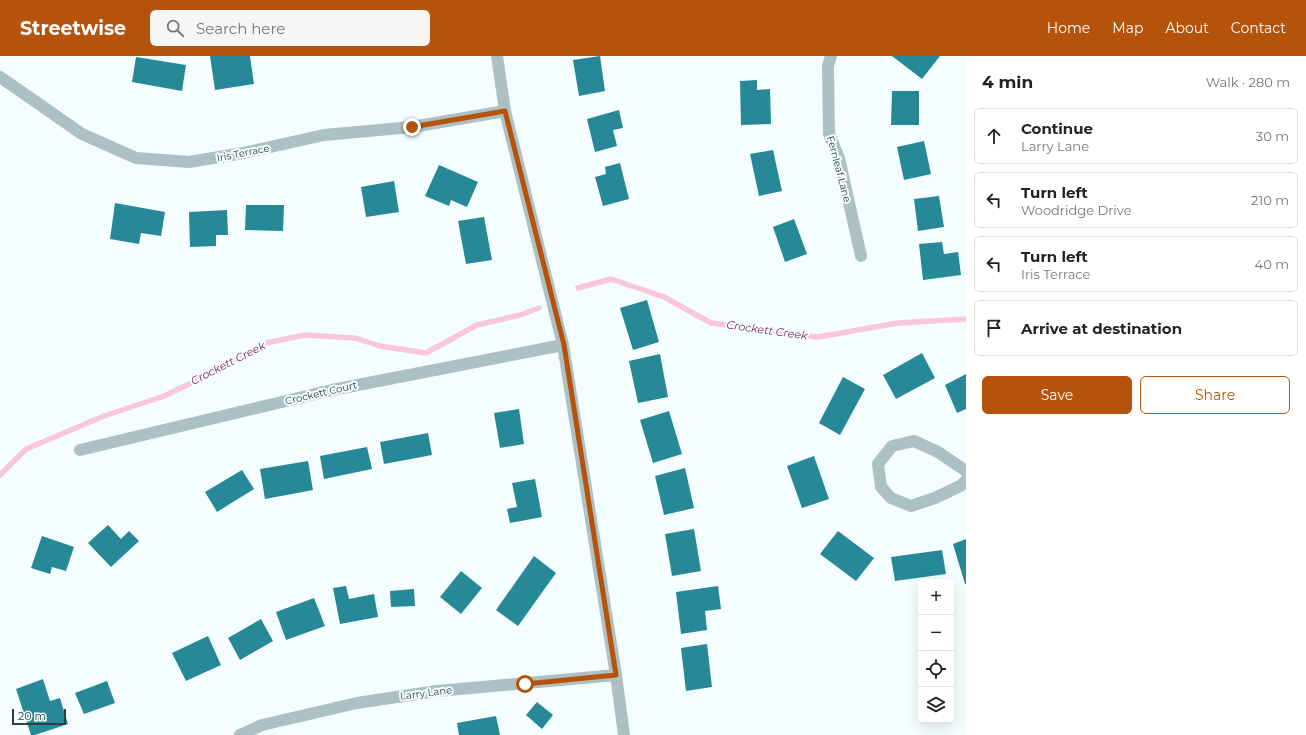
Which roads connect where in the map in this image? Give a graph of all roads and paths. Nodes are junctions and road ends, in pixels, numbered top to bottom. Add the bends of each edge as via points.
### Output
1 (497, 56) edge
2 (831, 56) edge
3 (0, 77) edge
4 (505, 111) junction
5 (861, 256) dead end
6 (564, 345) junction
7 (80, 450) dead end
8 (966, 471) edge
9 (966, 480) edge
10 (616, 675) junction
11 (240, 735) edge
12 (624, 735) edge

1 - 4 street
2 - 5 street, Fernleaf Lane via 828,66 829,134 839,158
3 - 4 street, Iris Terrace via 82,134 136,158 189,162 324,136 412,127
4 - 6 street
6 - 7 street, Crockett Court via 332,390
6 - 10 street
8 - 9 street via 938,452 914,442 892,446 878,464 881,487 892,498 911,506 935,498 962,485
10 - 11 street, Larry Lane via 437,691 356,703 262,725
10 - 12 street

